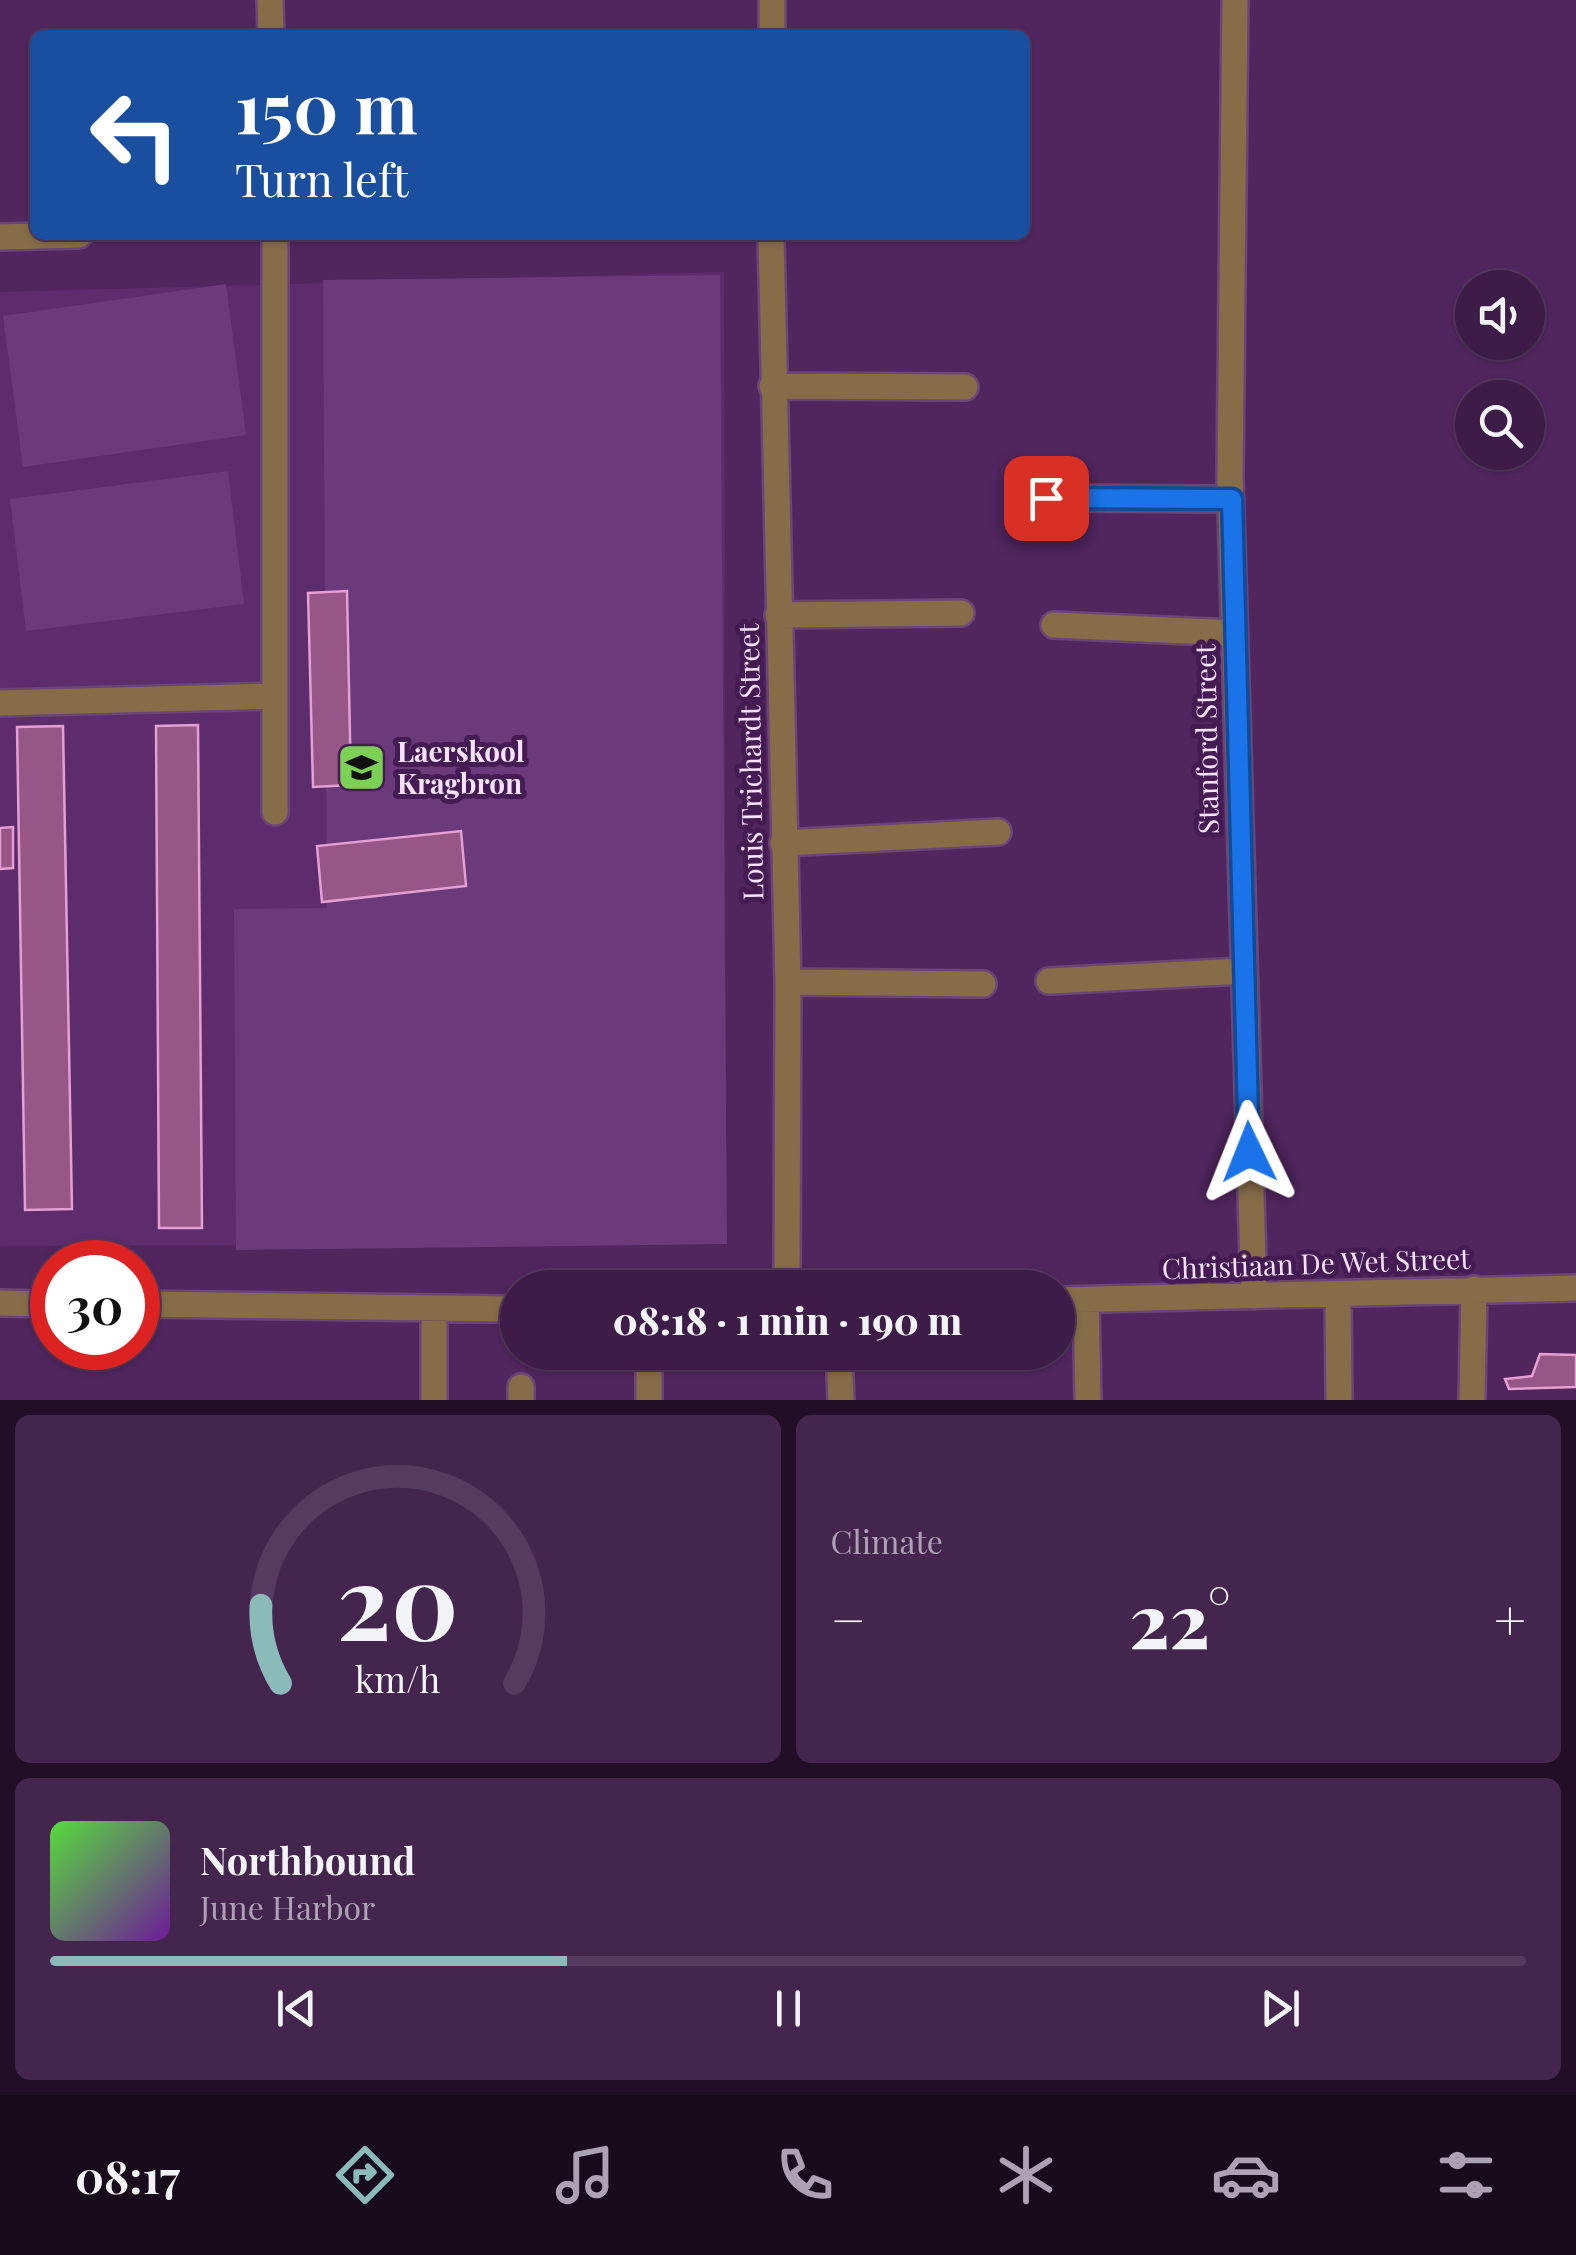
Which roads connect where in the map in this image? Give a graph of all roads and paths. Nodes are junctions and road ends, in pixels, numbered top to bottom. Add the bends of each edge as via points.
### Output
1 (270, 0) edge
2 (772, 0) edge
3 (1234, 0) edge
4 (271, 30) edge
5 (772, 30) edge
6 (30, 237) edge
7 (0, 238) edge
8 (275, 240) edge
9 (771, 240) edge
10 (772, 386) junction
11 (964, 387) dead end
12 (1046, 498) dead end
13 (1232, 499) junction
14 (961, 613) dead end
15 (778, 615) junction
16 (1054, 625) dead end
17 (1234, 633) junction
18 (275, 696) junction
19 (0, 703) edge
20 (274, 812) dead end
21 (998, 832) dead end
22 (784, 843) junction
23 (1243, 971) junction
24 (1048, 981) dead end
25 (788, 982) junction
26 (983, 984) dead end
27 (787, 1270) edge
28 (1576, 1288) edge
29 (1474, 1289) junction
30 (1338, 1294) junction
31 (1254, 1296) junction
32 (1075, 1300) edge
33 (1086, 1300) junction
34 (0, 1303) edge
35 (30, 1304) edge
36 (160, 1304) edge
37 (434, 1308) junction
38 (500, 1309) edge
39 (648, 1370) edge
40 (840, 1370) edge
41 (434, 1400) edge
42 (649, 1400) edge
43 (841, 1400) edge
44 (1088, 1400) edge
45 (1339, 1400) edge
46 (1472, 1400) edge

1 - 4 street
2 - 5 street
3 - 13 street, Stanford Street
6 - 7 street
8 - 18 street
9 - 10 street, Louis Trichardt Street
10 - 11 street
10 - 15 street, Louis Trichardt Street
12 - 13 street
13 - 17 street, Stanford Street
14 - 15 street
15 - 22 street, Louis Trichardt Street
16 - 17 street
17 - 23 street, Stanford Street
18 - 19 street
18 - 20 street
21 - 22 street
22 - 25 street, Louis Trichardt Street
23 - 24 street
23 - 31 street, Stanford Street
25 - 26 street
25 - 27 street, Louis Trichardt Street
28 - 29 street, Christiaan De Wet Street
29 - 30 street, Christiaan De Wet Street
29 - 46 street
30 - 31 street, Christiaan De Wet Street
30 - 45 street
31 - 33 street, Christiaan De Wet Street
32 - 33 street, Christiaan De Wet Street
33 - 44 street
34 - 35 street
36 - 37 street
37 - 38 street
37 - 41 street
39 - 42 street
40 - 43 street

